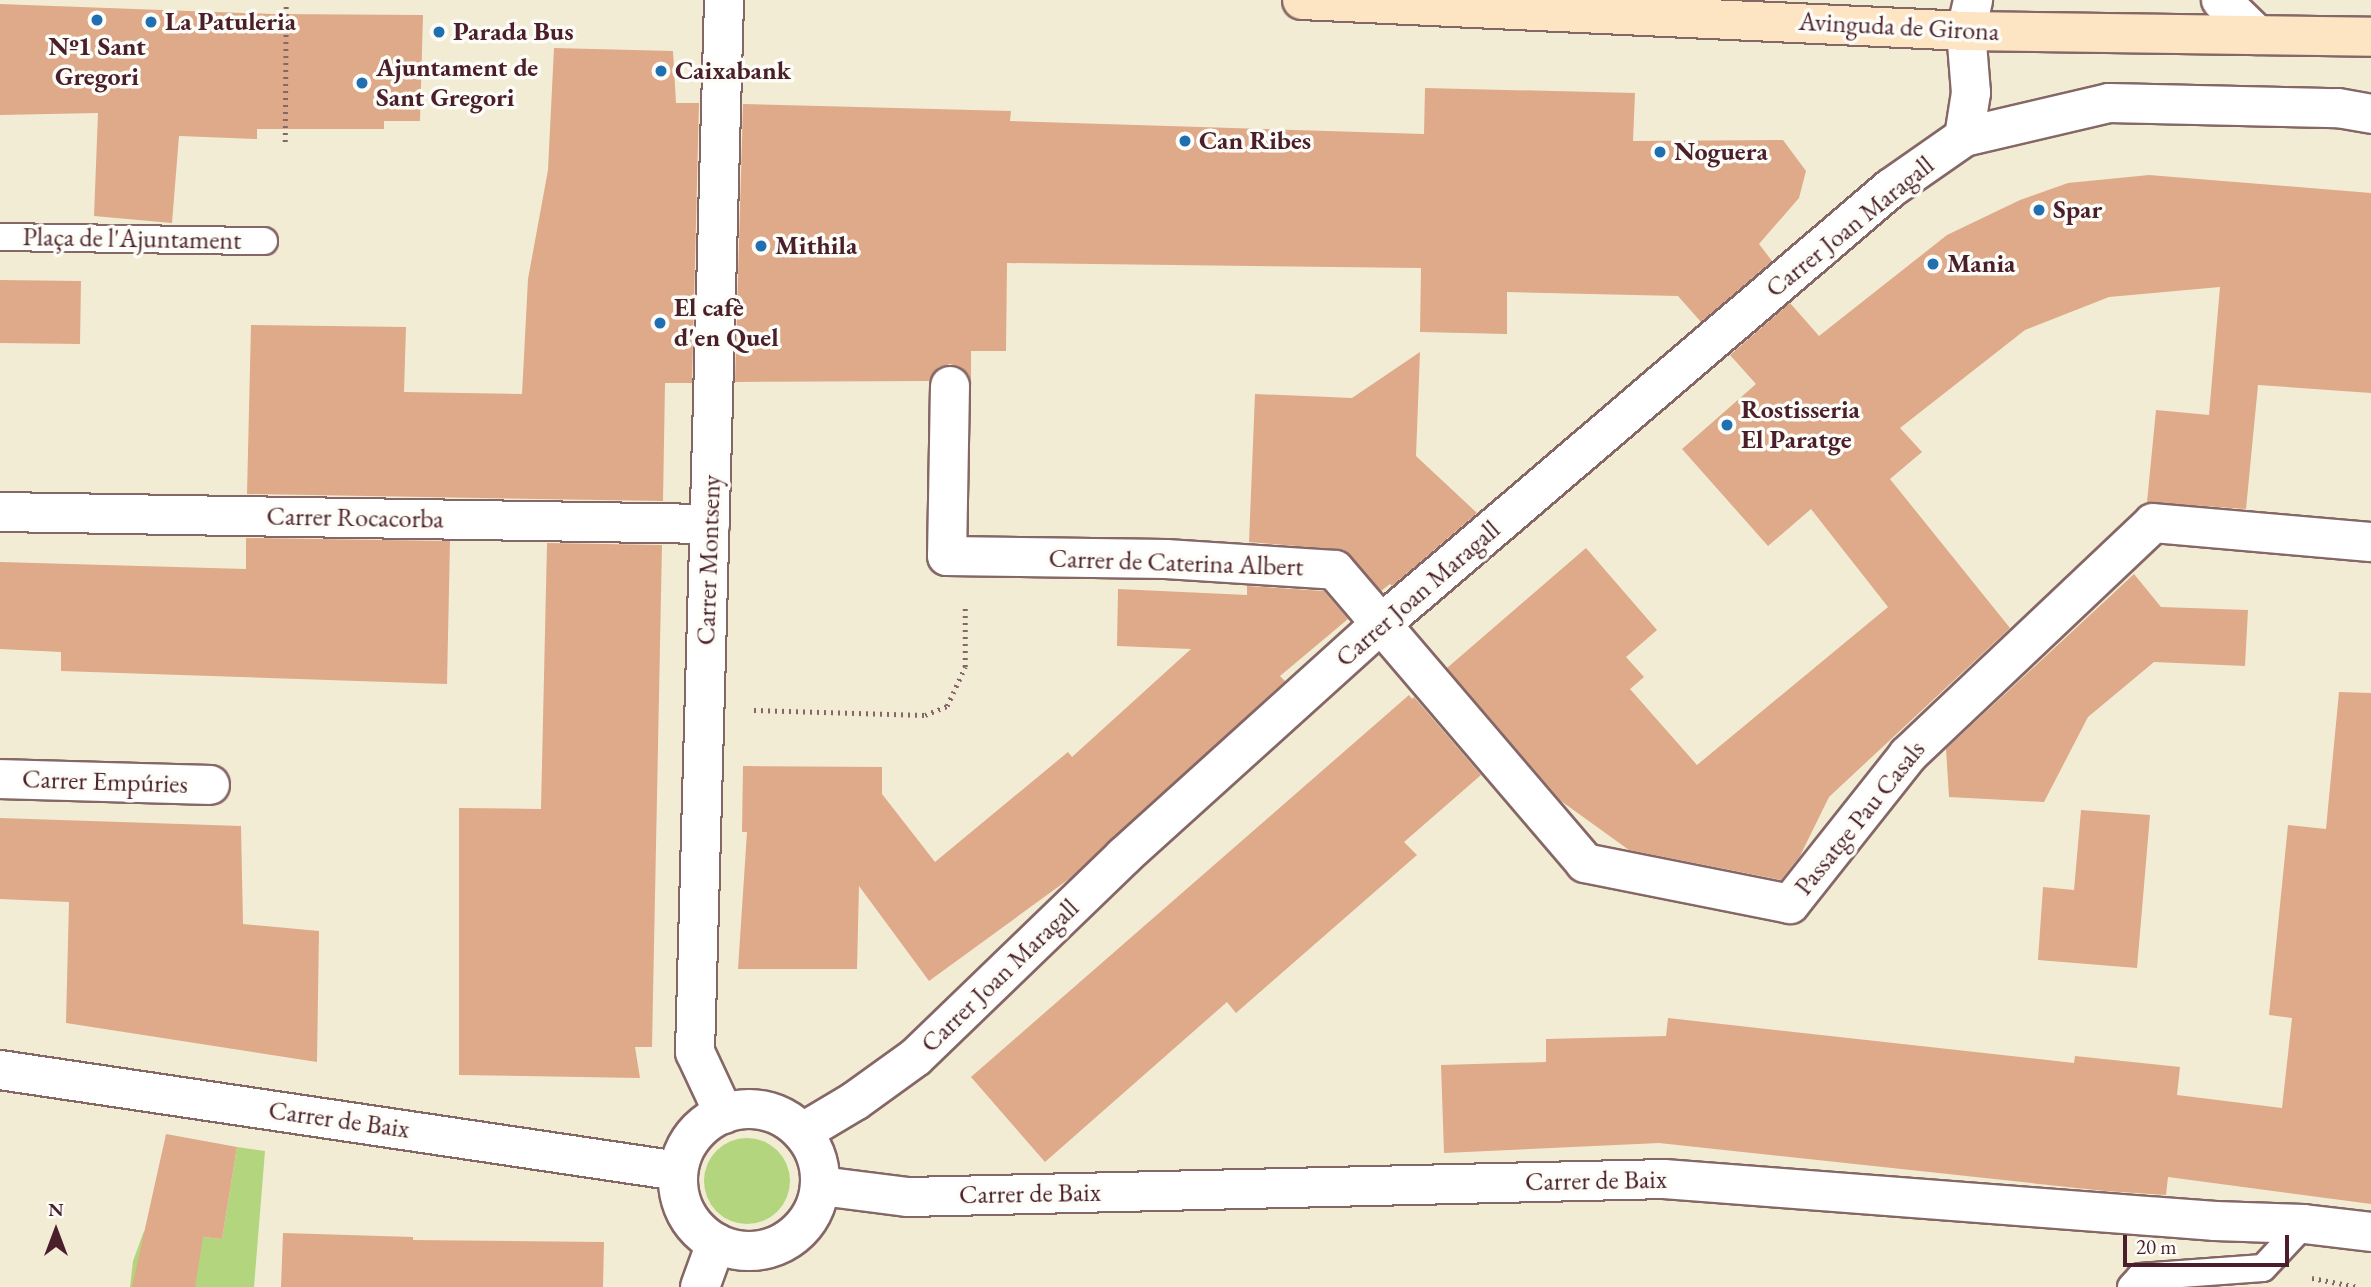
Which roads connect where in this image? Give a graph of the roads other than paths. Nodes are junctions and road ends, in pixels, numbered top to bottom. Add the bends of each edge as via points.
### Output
1 (724, 0) edge
2 (1302, 0) edge
3 (2221, 0) edge
4 (1969, 15) edge
5 (2257, 36) junction
6 (2371, 37) edge
7 (2371, 114) edge
8 (1964, 137) junction
9 (0, 237) edge
10 (264, 241) dead end
11 (950, 386) dead end
12 (0, 512) edge
13 (710, 524) junction
14 (2371, 542) edge
15 (1380, 625) junction
16 (0, 779) edge
17 (210, 785) dead end
18 (0, 1070) edge
19 (724, 1114) junction
20 (803, 1132) junction
21 (678, 1171) junction
22 (821, 1186) junction
23 (2304, 1224) junction
24 (2371, 1232) edge
25 (716, 1243) junction
26 (700, 1287) edge
27 (2131, 1287) edge

1 - 13 street, Carrer Montseny
2 - 4 main road, Avinguda de Girona
3 - 5 street
4 - 5 main road, Avinguda de Girona
4 - 8 street via 1971,93
5 - 6 main road, Avinguda de Girona
7 - 8 street via 2338,108 2109,103
8 - 15 street, Carrer Joan Maragall via 1891,188
9 - 10 lane, Plaça de l'Ajuntament
11 - 15 street, Carrer de Caterina Albert via 957,556 1166,559 1335,570
12 - 13 street, Carrer Rocacorba
13 - 19 street, Carrer Montseny via 695,1052
14 - 15 street, Passatge Pau Casals via 2153,523 1908,755 1790,904 1585,863
15 - 20 street, Carrer Joan Maragall via 1124,856 916,1057
16 - 17 street, Carrer Empúries
18 - 21 street, Carrer de Baix
19 - 20 street via 766,1111
19 - 21 street via 696,1131
20 - 22 street via 817,1157
21 - 25 street via 678,1192 686,1213 698,1230
22 - 23 street, Carrer de Baix via 908,1197 1664,1178
22 - 25 street via 810,1219 784,1242 750,1252
23 - 24 street, Carrer de Baix
23 - 27 lane via 2263,1268 2140,1277
25 - 26 street

